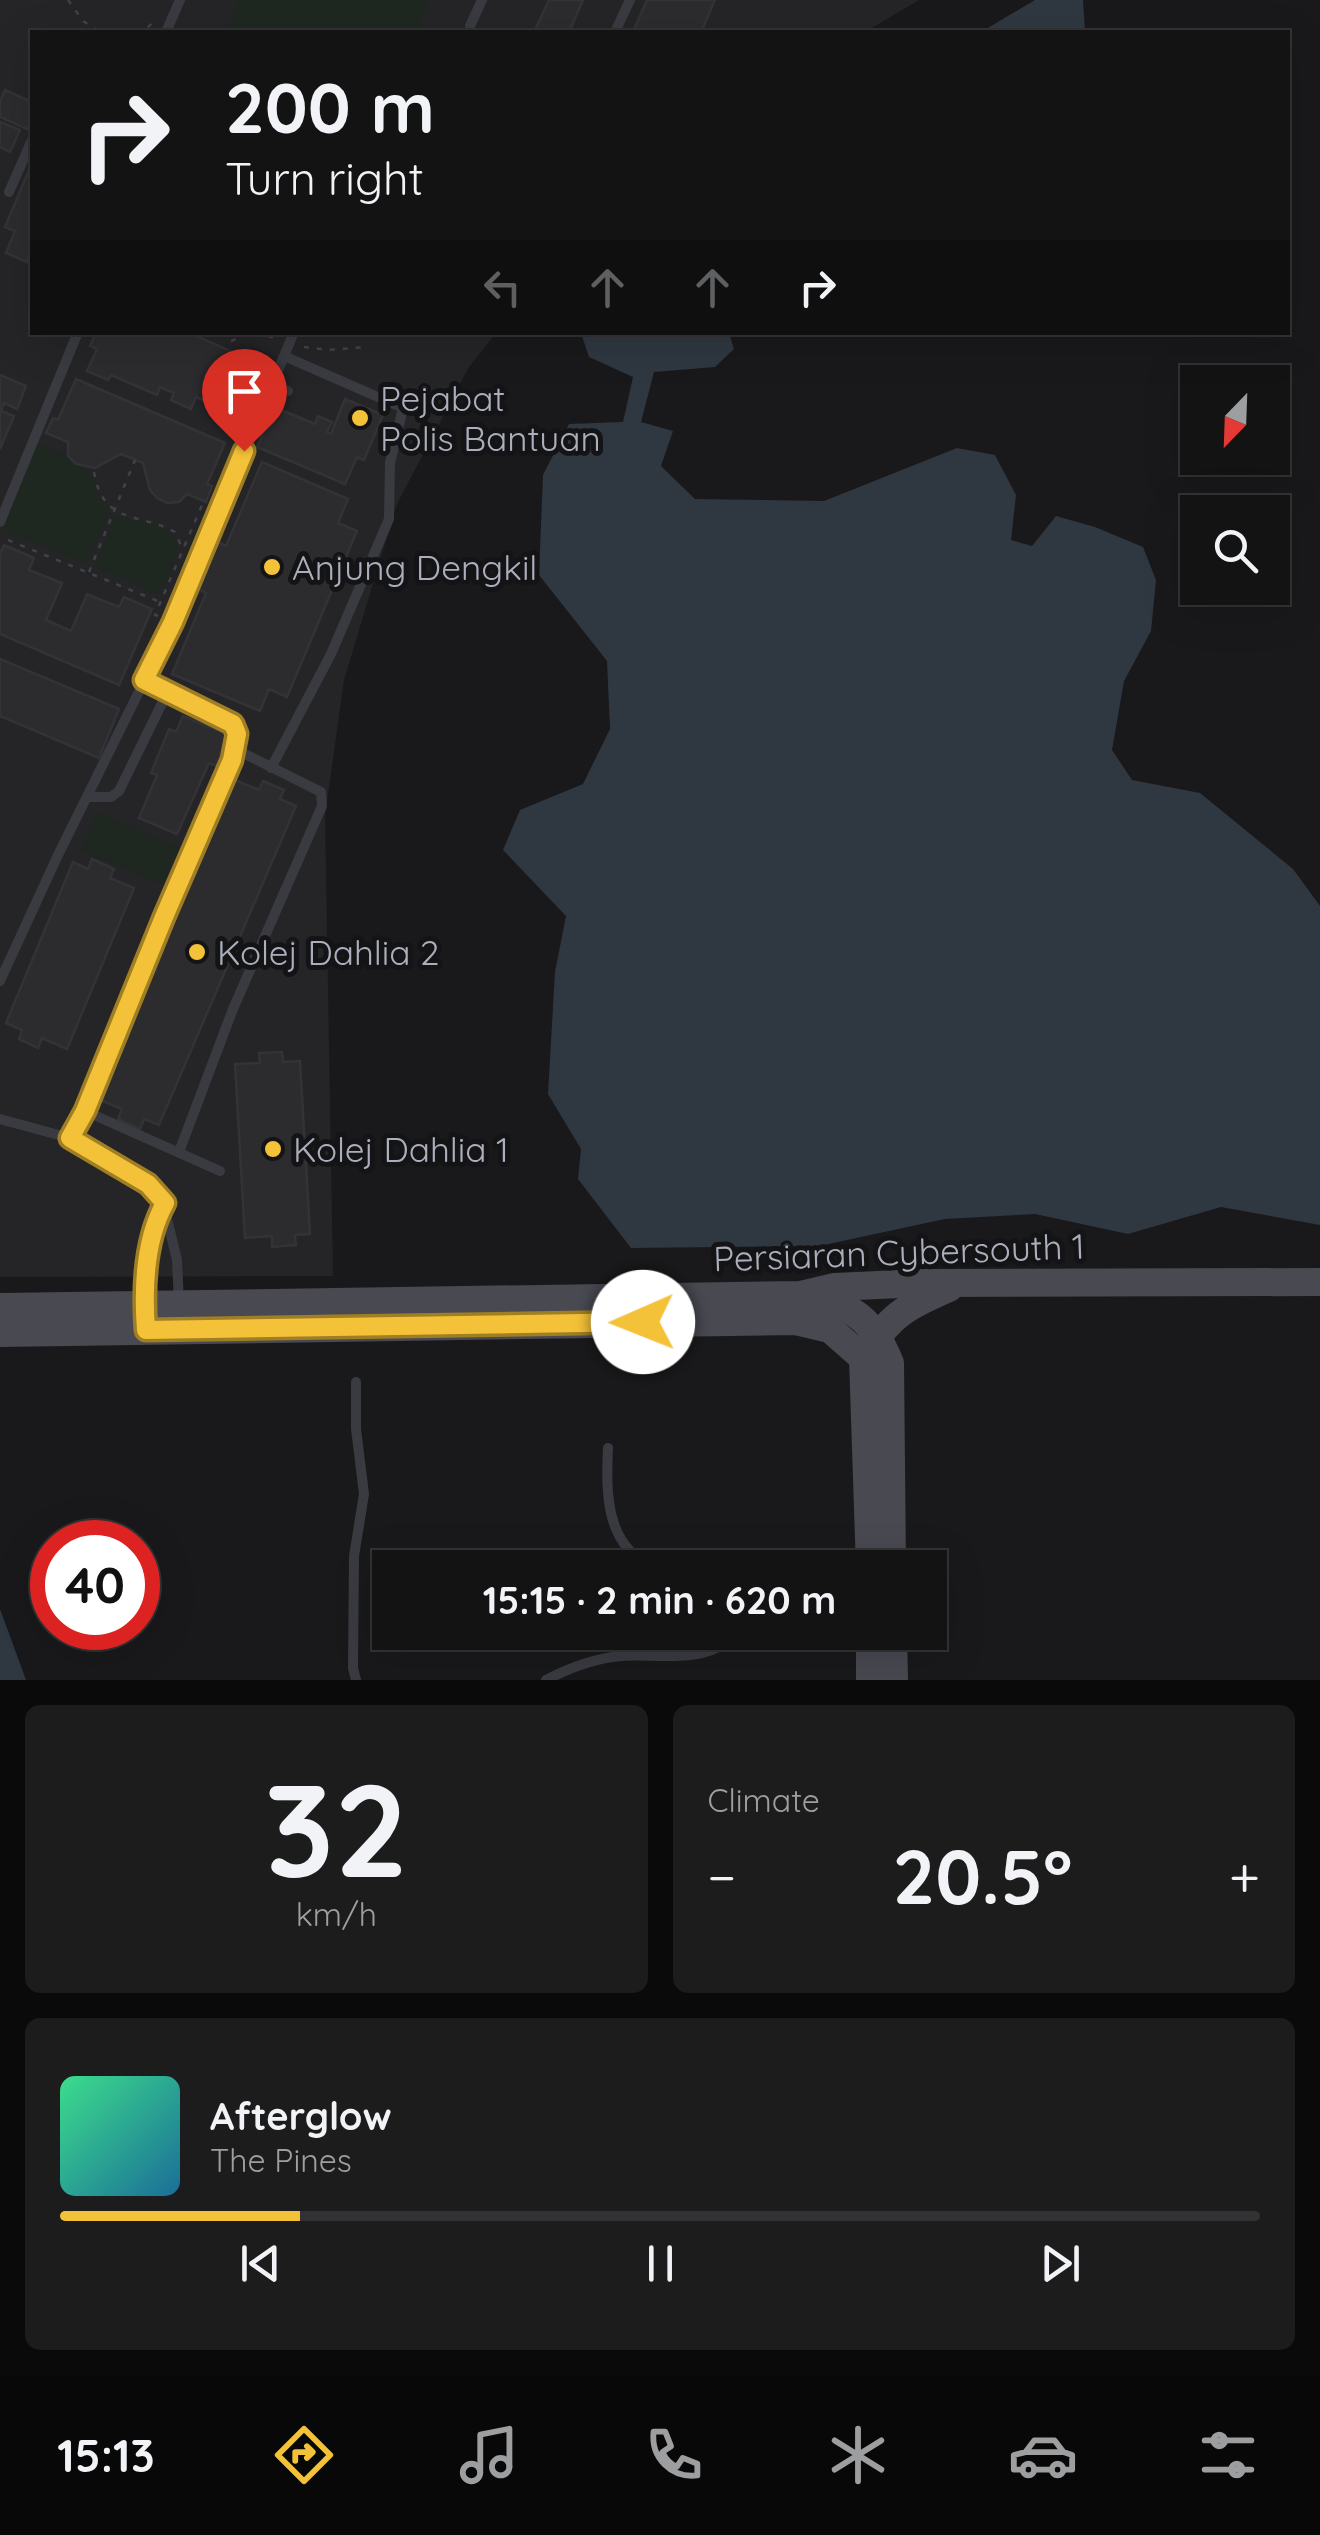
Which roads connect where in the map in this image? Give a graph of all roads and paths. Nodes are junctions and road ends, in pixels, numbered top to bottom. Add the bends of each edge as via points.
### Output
1 (68, 0) edge
2 (180, 0) edge
3 (482, 0) edge
4 (630, 0) edge
5 (165, 11) dead end
6 (97, 30) edge
7 (145, 30) edge
8 (167, 30) edge
9 (471, 30) edge
10 (616, 30) edge
11 (30, 145) edge
12 (10, 192) dead end
13 (74, 335) edge
14 (293, 335) edge
15 (284, 356) junction
16 (46, 371) dead end
17 (60, 376) junction
18 (272, 384) junction
19 (384, 385) dead end
20 (288, 391) dead end
21 (379, 398) junction
22 (422, 401) dead end
23 (403, 408) junction
24 (135, 460) dead end
25 (94, 472) dead end
26 (202, 504) dead end
27 (114, 510) junction
28 (0, 522) edge
29 (8, 540) dead end
30 (182, 550) junction
31 (88, 573) junction
32 (160, 602) junction
33 (173, 622) junction
34 (144, 680) junction
35 (168, 691) junction
36 (233, 748) junction
37 (270, 768) junction
38 (88, 797) junction
39 (0, 981) edge
40 (85, 1111) junction
41 (0, 1118) edge
42 (70, 1138) junction
43 (178, 1152) junction
44 (220, 1171) dead end
45 (165, 1203) junction
46 (1320, 1282) edge
47 (955, 1285) junction
48 (801, 1295) junction
49 (0, 1307) edge
50 (180, 1316) junction
51 (145, 1317) junction
52 (0, 1333) edge
53 (870, 1346) junction
54 (356, 1382) dead end
55 (608, 1448) dead end
56 (631, 1550) edge
57 (870, 1550) edge
58 (892, 1550) edge
59 (717, 1650) edge
60 (870, 1650) edge
61 (893, 1650) edge
62 (356, 1680) edge
63 (546, 1680) edge
64 (870, 1680) edge
65 (894, 1680) edge

1 - 6 path
2 - 8 lane
3 - 9 lane
4 - 10 lane
5 - 7 path
11 - 12 lane
13 - 17 lane
14 - 15 lane
15 - 18 lane
15 - 21 lane via 340,387
16 - 17 lane
17 - 28 lane
18 - 20 lane
18 - 33 lane
19 - 21 lane
21 - 23 lane
22 - 23 lane
23 - 37 lane via 390,463 388,519 332,654
24 - 27 path
25 - 27 path
26 - 30 path
27 - 30 path via 175,532
27 - 31 path
29 - 31 path
30 - 32 path
31 - 32 path
32 - 33 path via 155,615
33 - 34 lane
34 - 35 lane
34 - 38 lane
35 - 36 lane via 233,724
35 - 38 lane via 119,791
36 - 37 lane
36 - 40 lane
37 - 43 lane via 321,792 322,806
38 - 39 lane
40 - 42 lane
40 - 43 lane
41 - 42 lane
42 - 45 lane via 148,1184
43 - 44 lane
45 - 50 lane
45 - 51 lane via 152,1239
46 - 47 street, Persiaran Cybersouth 1
47 - 48 street, Persiaran Cybersouth 1 via 835,1287
47 - 53 street via 900,1310
48 - 50 street, Persiaran Cybersouth 1
48 - 53 street via 859,1315
49 - 51 street, Persiaran Cybersouth 1
50 - 51 street, Persiaran Cybersouth 1
50 - 53 street, Persiaran Cybersouth 1 via 796,1321
51 - 52 street, Persiaran Cybersouth 1
53 - 57 street
53 - 58 street via 890,1363
54 - 62 lane via 364,1494 354,1556
55 - 56 lane via 612,1522
59 - 63 lane via 620,1656
60 - 64 street
61 - 65 street

